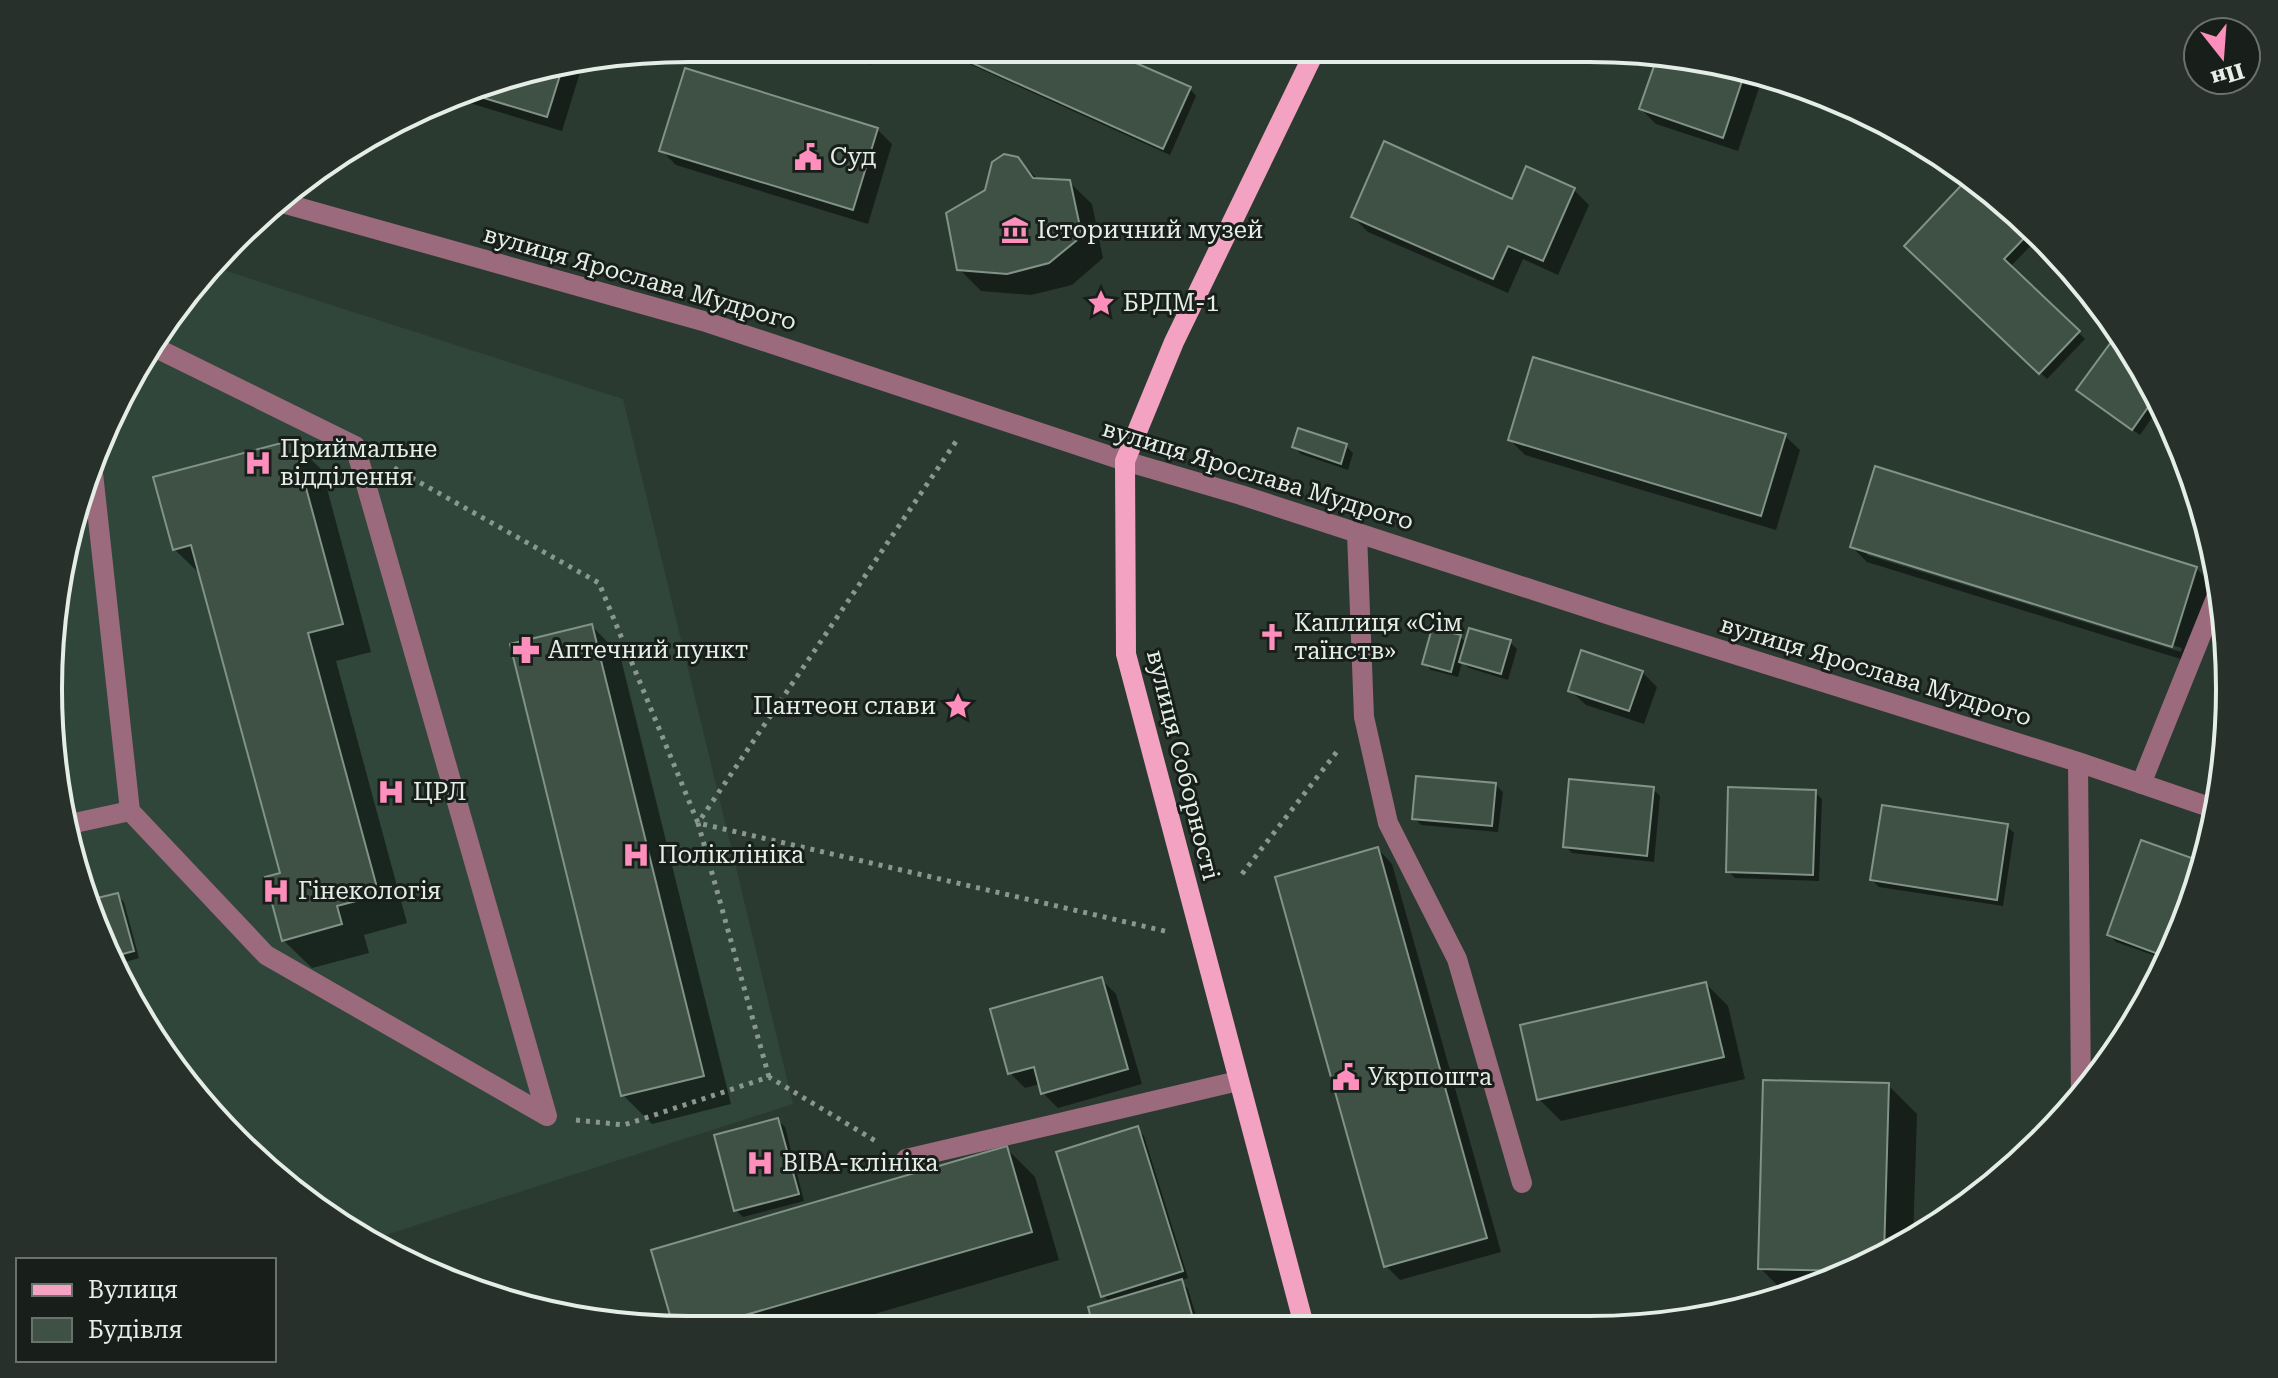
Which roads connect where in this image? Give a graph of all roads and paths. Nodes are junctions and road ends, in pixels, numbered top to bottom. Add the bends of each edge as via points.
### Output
1 (1310, 62) edge
2 (291, 205) edge
3 (162, 351) edge
4 (975, 413) junction
5 (355, 446) junction
6 (1125, 461) junction
7 (95, 488) edge
8 (1357, 533) junction
9 (2211, 610) edge
10 (1364, 717) junction
11 (2078, 762) junction
12 (2141, 784) junction
13 (2205, 806) edge
14 (130, 811) junction
15 (77, 823) edge
16 (698, 823) junction
17 (1242, 874) dead end
18 (1200, 940) junction
19 (769, 1077) junction
20 (2081, 1077) edge
21 (1238, 1081) junction
22 (547, 1116) junction
23 (906, 1159) joint
24 (1522, 1183) dead end
25 (1301, 1316) edge

1 - 6 main road, вулиця Соборності via 1174,342
2 - 4 street, вулиця Ярослава Мудрого via 703,321
3 - 5 street
4 - 6 street, вулиця Ярослава Мудрого
4 - 16 path
5 - 16 path via 599,583
5 - 22 street
6 - 8 street, вулиця Ярослава Мудрого
6 - 18 main road, вулиця Соборності via 1126,654
7 - 14 street
8 - 10 street
8 - 11 street, вулиця Ярослава Мудрого
9 - 12 street
10 - 17 path
10 - 24 street via 1388,823 1457,959
11 - 12 street, вулиця Ярослава Мудрого
11 - 20 street
12 - 13 street, вулиця Ярослава Мудрого
14 - 15 street
14 - 22 street via 266,955
16 - 18 path
16 - 19 path
18 - 21 main road, вулиця Соборності
19 - 22 path via 624,1125
19 - 23 path
21 - 23 street
21 - 25 main road, вулиця Соборності

